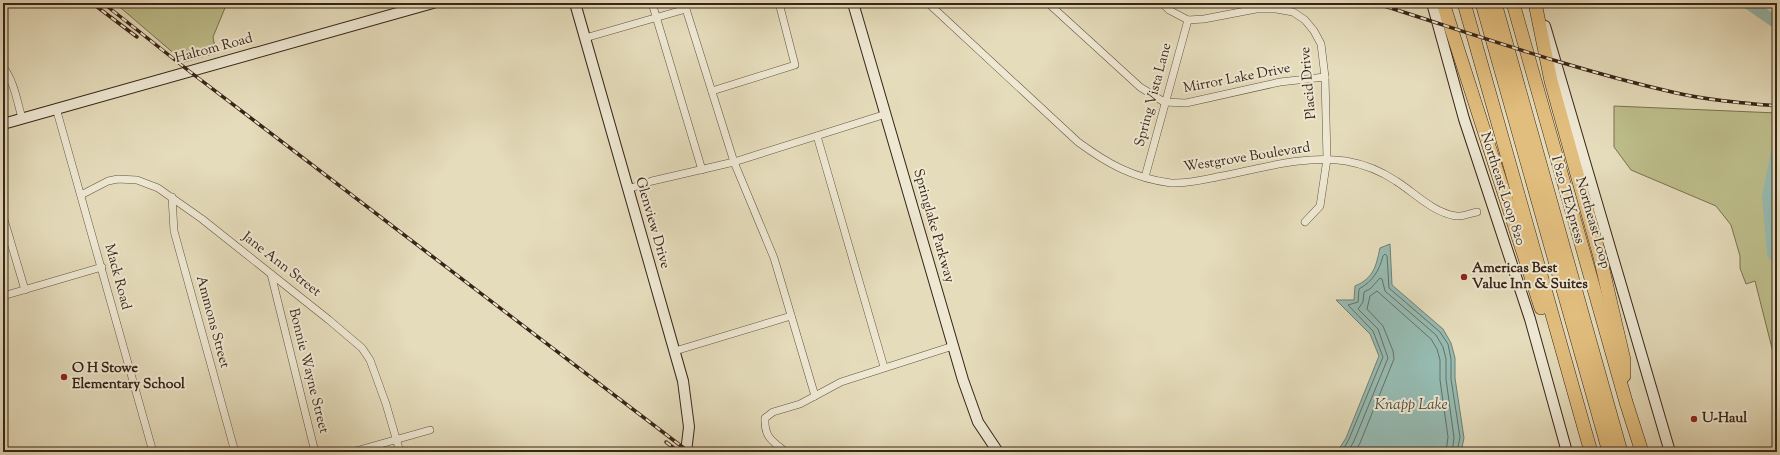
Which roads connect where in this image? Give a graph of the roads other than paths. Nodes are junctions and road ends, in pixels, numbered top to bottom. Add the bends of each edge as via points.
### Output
1 (432, 3) edge
2 (575, 3) edge
3 (652, 3) edge
4 (779, 3) edge
5 (1048, 3) edge
6 (1162, 3) edge
7 (1432, 3) edge
8 (1443, 3) edge
9 (1464, 3) edge
10 (1482, 3) edge
11 (1494, 3) edge
12 (1514, 3) edge
13 (1535, 3) edge
14 (1538, 3) edge
15 (853, 4) edge
16 (930, 4) edge
17 (686, 6) edge
18 (656, 18) junction
19 (1188, 20) junction
20 (585, 38) junction
21 (3, 67) edge
22 (1325, 77) junction
23 (712, 91) junction
24 (1164, 102) junction
25 (56, 108) junction
26 (886, 114) junction
27 (22, 118) junction
28 (3, 124) edge
29 (817, 136) junction
30 (1327, 159) junction
31 (734, 162) junction
32 (702, 170) junction
33 (1145, 177) junction
34 (628, 189) junction
35 (81, 195) junction
36 (172, 197) junction
37 (1476, 212) dead end
38 (3, 216) edge
39 (1305, 222) dead end
40 (102, 267) junction
41 (271, 274) junction
42 (25, 290) junction
43 (3, 296) edge
44 (791, 316) junction
45 (953, 346) junction
46 (674, 351) junction
47 (884, 367) junction
48 (1571, 384) junction
49 (815, 396) junction
50 (1626, 402) junction
51 (430, 430) dead end
52 (397, 440) junction
53 (153, 452) edge
54 (235, 452) edge
55 (315, 452) edge
56 (352, 452) edge
57 (400, 452) edge
58 (686, 452) edge
59 (786, 452) edge
60 (998, 452) edge
61 (1567, 452) edge
62 (1591, 452) edge
63 (1610, 452) edge
64 (1621, 452) edge
65 (1642, 452) edge
66 (1670, 452) edge

1 - 25 main road, Haltom Road
2 - 20 main road, Glenview Drive
3 - 18 street
4 - 23 street via 795,65
5 - 24 street, Mirror Lake Drive via 1140,87
6 - 19 street via 1169,10
7 - 61 main road, Northeast Loop 820 via 1464,119 1530,319
8 - 48 highway via 1562,371
9 - 48 highway
10 - 63 highway, I 820 TEXpress
11 - 64 highway, I 820 TEXpress
12 - 50 highway, Northeast Loop
13 - 50 highway via 1551,81 1624,360
14 - 66 main road
15 - 26 main road, Springlake Parkway
16 - 33 street, Westgrove Boulevard via 1078,142 1104,161
17 - 18 street
17 - 23 street
18 - 20 street
18 - 32 street
19 - 22 street, Placid Drive via 1256,9 1293,12 1305,20 1321,44
19 - 24 street, Spring Vista Lane
20 - 34 main road, Glenview Drive
21 - 27 street via 8,73
22 - 24 street, Mirror Lake Drive via 1280,82 1186,103
22 - 30 street, Placid Drive
23 - 31 street
24 - 33 street, Spring Vista Lane
25 - 27 main road, Haltom Road
25 - 35 street, Mack Road
26 - 29 street
26 - 45 main road, Springlake Parkway
27 - 28 main road, Haltom Road
29 - 31 street
29 - 47 street
30 - 33 street, Westgrove Boulevard via 1295,161 1200,181 1172,183
30 - 37 street, Westgrove Boulevard via 1347,161 1380,172 1442,212 1457,216
30 - 39 street, Placid Drive via 1320,206
31 - 32 street
31 - 44 street via 774,258
32 - 34 street
34 - 46 main road, Glenview Drive
35 - 36 street, Jane Ann Street via 108,181 128,179 147,183
35 - 40 street, Mack Road
36 - 41 street, Jane Ann Street
36 - 54 street, Ammons Street via 174,231
38 - 42 street
40 - 42 street
40 - 53 street, Mack Road
41 - 52 street, Jane Ann Street via 366,353 375,371
41 - 55 street, Bonnie Wayne Street
42 - 43 street
44 - 46 street
44 - 49 street
45 - 47 street
45 - 60 main road, Springlake Parkway via 978,422
46 - 58 main road, Glenview Drive via 687,403 689,427
47 - 49 street via 840,382
48 - 62 highway
49 - 59 street via 800,404 773,412 765,418 765,430 771,440
50 - 65 highway, Northeast Loop
51 - 52 street
52 - 56 street
52 - 57 street, Jane Ann Street

